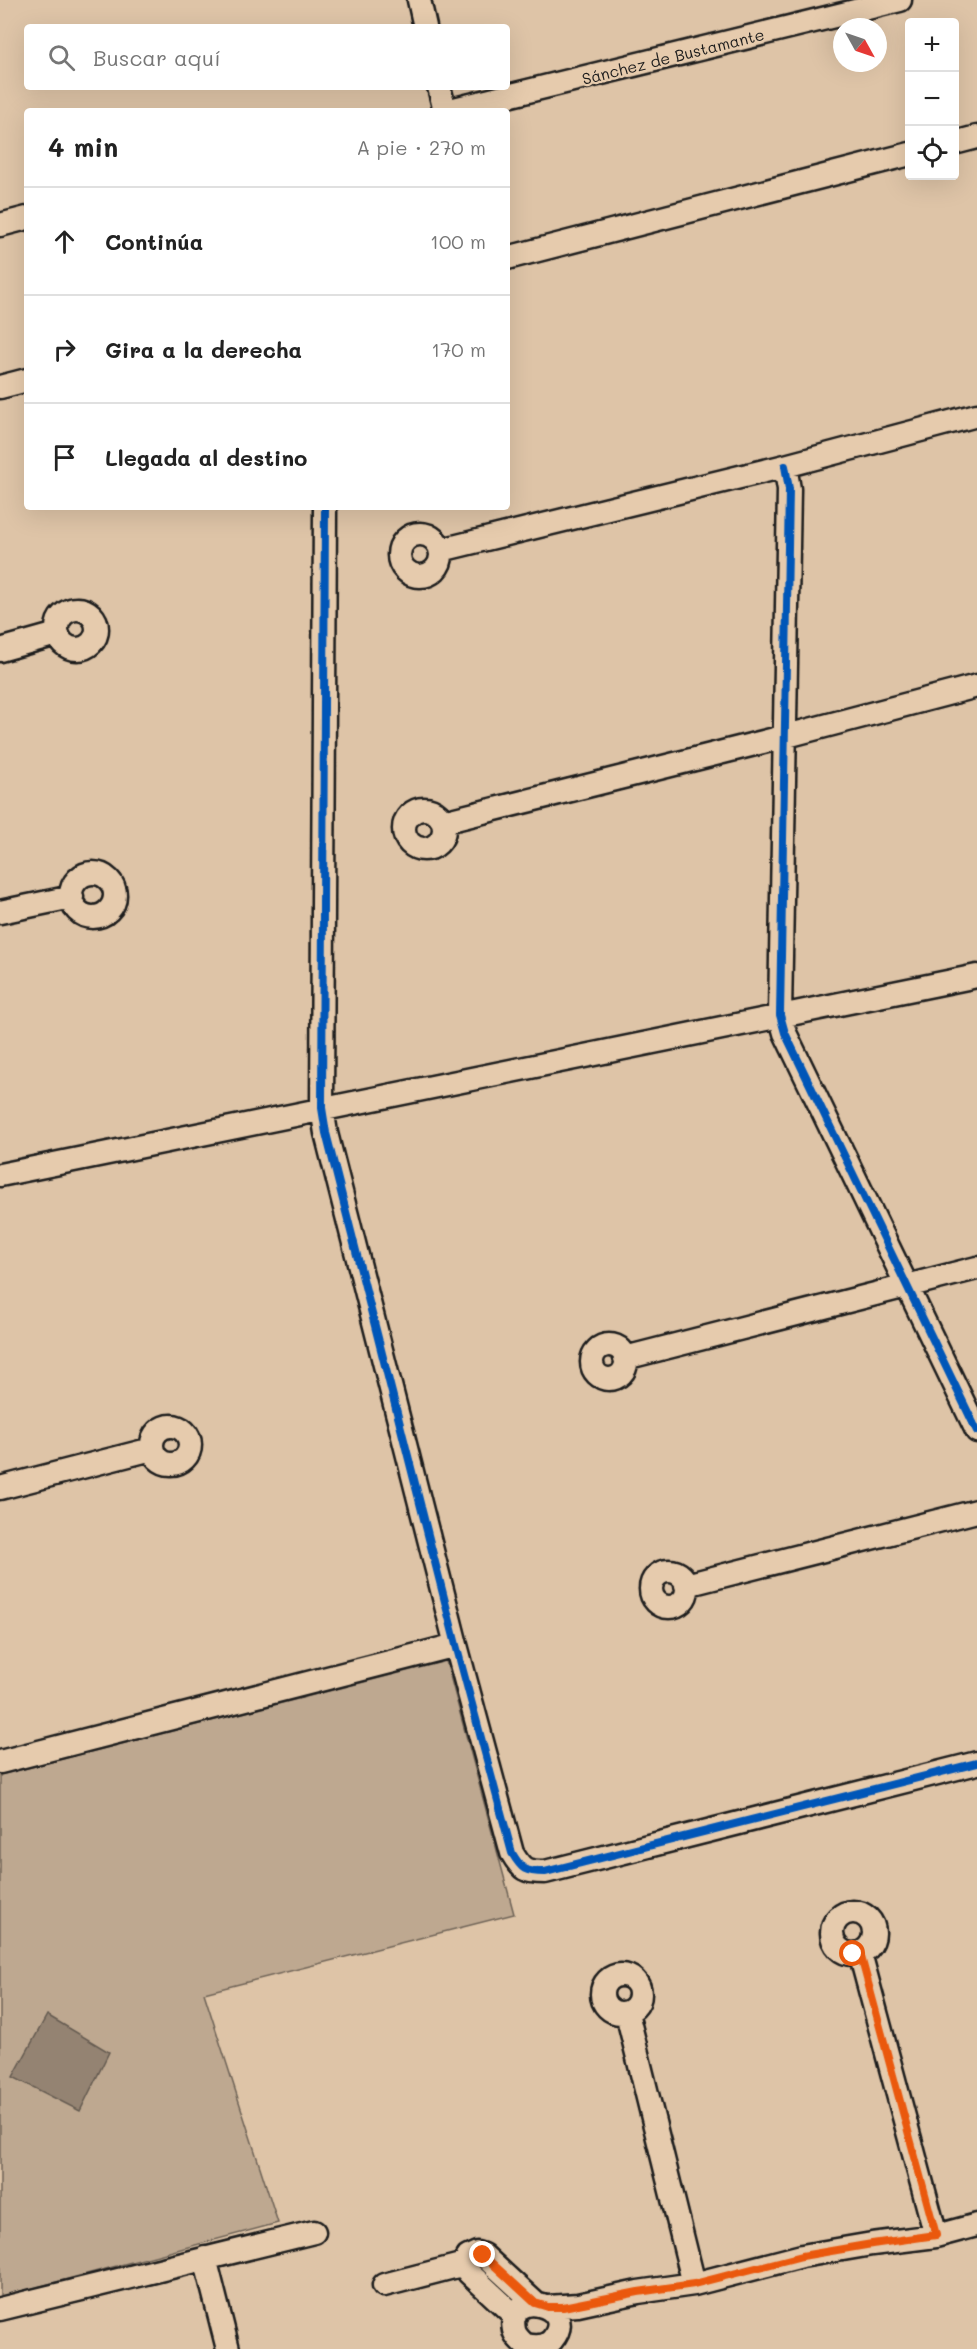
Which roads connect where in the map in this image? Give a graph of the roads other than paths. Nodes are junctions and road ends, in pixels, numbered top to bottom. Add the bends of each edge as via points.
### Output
1 (419, 0) edge
2 (900, 0) edge
3 (424, 24) edge
4 (440, 90) edge
5 (445, 108) edge
6 (458, 108) edge
7 (977, 137) edge
8 (959, 142) edge
9 (905, 155) edge
10 (24, 219) edge
11 (0, 225) edge
12 (510, 257) edge
13 (24, 381) edge
14 (0, 387) edge
15 (977, 415) edge
16 (785, 466) junction
17 (326, 510) edge
18 (441, 550) dead end
19 (57, 634) dead end
20 (0, 650) edge
21 (977, 686) edge
22 (783, 737) junction
23 (442, 822) dead end
24 (72, 897) dead end
25 (0, 912) edge
26 (977, 976) edge
27 (780, 1015) junction
28 (322, 1108) junction
29 (0, 1175) edge
30 (977, 1268) edge
31 (906, 1286) junction
32 (625, 1358) dead end
33 (977, 1431) edge
34 (152, 1449) dead end
35 (0, 1488) edge
36 (977, 1511) edge
37 (686, 1585) dead end
38 (456, 1646) junction
39 (0, 1762) edge
40 (977, 1762) edge
41 (860, 1953) dead end
42 (627, 2013) dead end
43 (977, 2226) edge
44 (314, 2232) dead end
45 (936, 2235) junction
46 (205, 2258) junction
47 (465, 2264) junction
48 (694, 2284) junction
49 (384, 2285) dead end
50 (593, 2302) junction
51 (542, 2305) junction
52 (0, 2309) edge
53 (515, 2316) junction
54 (541, 2344) edge
55 (228, 2349) edge

1 - 3 street
2 - 6 street, Sánchez de Bustamante
4 - 5 street
7 - 8 street
9 - 12 street
10 - 11 street
13 - 14 street
15 - 16 street
16 - 18 street
16 - 22 street via 789,489
17 - 28 street
19 - 20 street
21 - 22 street
22 - 23 street
22 - 27 street
24 - 25 street
26 - 27 street
27 - 28 street
27 - 31 street via 785,1034
28 - 29 street
28 - 38 street
30 - 31 street
31 - 32 street
31 - 33 street
34 - 35 street
36 - 37 street
38 - 39 street
38 - 40 street via 512,1853 521,1868 532,1872 545,1872
41 - 45 street
42 - 48 street
43 - 45 street
44 - 46 street
45 - 48 street via 802,2256
46 - 52 street
46 - 55 street
47 - 49 street
47 - 51 street via 473,2253 483,2255
47 - 53 street via 469,2273
48 - 50 street
50 - 51 street
50 - 54 street
51 - 53 street via 524,2307
51 - 54 street via 557,2318
53 - 54 street via 516,2336

